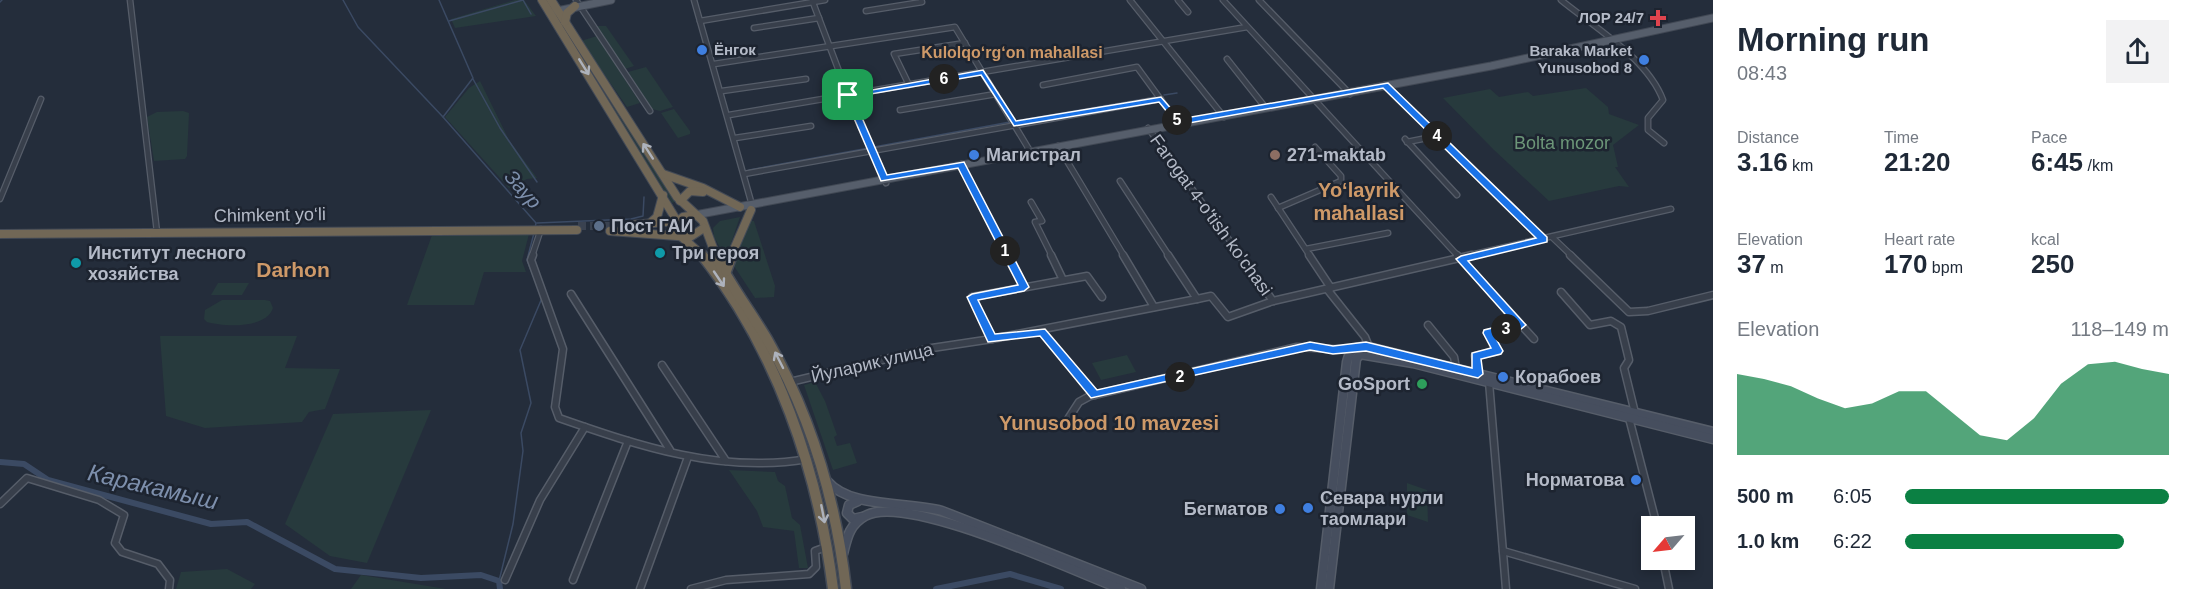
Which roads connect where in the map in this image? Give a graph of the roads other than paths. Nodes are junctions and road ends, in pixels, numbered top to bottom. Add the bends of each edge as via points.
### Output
1 (130, 0) edge
2 (542, 0) edge
3 (551, 0) edge
4 (610, 0) edge
5 (694, 0) edge
6 (825, 0) edge
7 (921, 0) edge
8 (1130, 0) edge
9 (1178, 0) edge
10 (1223, 0) edge
11 (1259, 0) edge
12 (1561, 0) edge
13 (813, 1) edge
14 (577, 4) edge
15 (866, 11) dead end
16 (554, 12) junction
17 (1188, 12) dead end
18 (819, 18) junction
19 (1713, 18) edge
20 (700, 21) junction
21 (565, 22) junction
22 (1713, 24) edge
23 (1247, 27) junction
24 (754, 28) dead end
25 (1163, 41) junction
26 (965, 43) junction
27 (1612, 43) junction
28 (829, 46) junction
29 (1227, 59) dead end
30 (714, 64) junction
31 (983, 72) junction
32 (806, 79) dead end
33 (1043, 84) dead end
34 (909, 85) junction
35 (1387, 87) junction
36 (722, 91) junction
37 (996, 94) junction
38 (1350, 94) junction
39 (848, 95) junction
40 (41, 99) dead end
41 (1161, 99) junction
42 (1315, 100) junction
43 (1265, 107) junction
44 (900, 110) dead end
45 (650, 111) dead end
46 (729, 116) junction
47 (1223, 116) junction
48 (1177, 120) junction
49 (1014, 124) junction
50 (811, 126) dead end
51 (1150, 130) junction
52 (1437, 136) junction
53 (735, 138) junction
54 (1664, 143) dead end
55 (1315, 147) dead end
56 (1059, 148) junction
57 (872, 150) junction
58 (1030, 151) junction
59 (962, 166) junction
60 (663, 174) junction
61 (744, 174) junction
62 (885, 181) junction
63 (1120, 181) dead end
64 (663, 195) junction
65 (1457, 195) dead end
66 (720, 196) junction
67 (1271, 197) dead end
68 (0, 200) edge
69 (680, 201) junction
70 (1031, 202) dead end
71 (670, 207) junction
72 (740, 207) junction
73 (752, 207) junction
74 (1278, 208) junction
75 (1671, 209) dead end
76 (695, 215) junction
77 (677, 221) junction
78 (647, 225) junction
79 (577, 228) tunnel mouth
80 (660, 228) junction
81 (704, 228) junction
82 (541, 230) junction
83 (157, 232) junction
84 (1388, 233) dead end
85 (0, 234) edge
86 (681, 236) junction
87 (1552, 237) junction
88 (1544, 239) junction
89 (1306, 249) junction
90 (704, 257) junction
91 (1461, 259) junction
92 (726, 271) junction
93 (1063, 280) junction
94 (1024, 287) junction
95 (1329, 289) junction
96 (1561, 292) dead end
97 (571, 294) dead end
98 (1713, 295) edge
99 (1102, 297) dead end
100 (1197, 299) junction
101 (1273, 301) junction
102 (1154, 307) junction
103 (1428, 325) dead end
104 (1521, 325) junction
105 (1042, 331) junction
106 (992, 339) junction
107 (1534, 339) dead end
108 (1369, 347) junction
109 (1350, 350) junction
110 (662, 365) dead end
111 (1443, 368) junction
112 (1456, 368) junction
113 (1478, 374) junction
114 (790, 382) junction
115 (1489, 382) junction
116 (1095, 395) junction
117 (1346, 408) junction
118 (1632, 415) junction
119 (1068, 419) dead end
120 (807, 421) junction
121 (796, 425) junction
122 (585, 427) junction
123 (1713, 432) edge
124 (1713, 439) edge
125 (628, 441) junction
126 (670, 450) junction
127 (688, 457) junction
128 (808, 458) junction
129 (726, 461) junction
130 (827, 481) junction
131 (860, 500) junction
132 (0, 504) edge
133 (1655, 516) edge
134 (862, 517) junction
135 (828, 546) junction
136 (1503, 551) junction
137 (843, 562) junction
138 (1665, 570) edge
139 (505, 580) dead end
140 (573, 580) dead end
141 (726, 580) junction
142 (832, 583) edge
143 (169, 589) edge
144 (640, 589) edge
145 (691, 589) edge
146 (725, 589) edge
147 (846, 589) edge
148 (1120, 589) edge
149 (1141, 589) edge
150 (1321, 589) edge
151 (1329, 589) edge
152 (1506, 589) edge
153 (1635, 589) edge
154 (1669, 589) edge

1 - 83 street
2 - 16 highway
3 - 16 highway
4 - 14 main road
5 - 20 street
6 - 13 street
7 - 15 street
8 - 25 street
9 - 17 street
10 - 23 street
11 - 38 street
12 - 27 street
13 - 18 street
13 - 20 street
14 - 16 main road
14 - 21 highway via 567,13
14 - 45 street
16 - 21 highway
16 -> 64 highway
18 - 24 street
18 - 28 street
19 - 27 main road
20 - 30 street
60 -> 21 highway
22 - 27 main road
23 - 25 street
23 - 42 street
25 - 31 street
25 - 47 street
26 - 28 street via 955,27
26 - 31 street
26 - 34 street via 894,54
27 - 35 main road
27 - 54 street via 1644,68 1657,84 1663,100 1648,118 1648,129
28 - 30 street
28 - 39 street
29 - 43 street
30 - 36 street
31 - 34 street
31 - 37 street
32 - 36 street
33 - 41 street via 1137,67
34 - 39 street
35 - 38 main road
35 - 52 street
36 - 46 street
37 - 44 street
37 - 49 street
38 - 42 main road
39 - 46 street
39 - 57 street
40 - 68 street
41 - 48 street
41 - 49 street
42 - 43 main road
42 - 47 main road
42 - 91 street
43 - 47 main road
46 - 53 street
47 - 48 main road
47 - 51 main road
48 - 51 main road
49 - 57 street
49 - 58 street
50 - 53 street
51 - 56 main road
51 - 101 street, Farogat 4-o'tish ko'chasi
52 - 65 street via 1406,141
52 - 88 street
53 - 61 street
55 - 74 street via 1341,176 1341,181
56 - 58 main road
56 - 59 main road
56 - 102 street
57 - 61 street
57 - 62 street
58 - 59 main road
59 - 62 main road
59 - 94 street
60 - 66 highway
60 - 69 highway
61 - 73 street
62 - 73 main road
63 - 100 street
64 - 71 highway
64 - 78 highway via 657,217
66 - 69 highway via 715,198 693,190
66 - 72 highway
67 - 74 street
69 - 76 highway
70 - 93 street via 1042,221 1035,222
71 - 77 highway
71 - 80 highway
72 - 73 main road
72 - 76 main road
73 - 81 main road via 716,218
73 - 92 highway
74 - 89 street
75 - 87 street
76 - 77 highway
76 - 81 highway via 704,221
77 - 80 highway
77 - 86 highway via 675,231
78 - 80 highway
78 - 80 highway via 611,228
79 - 82 highway, Chimkent yo‘li
80 - 86 highway
80 - 90 highway
81 - 86 highway via 694,236
81 - 92 highway via 708,243
82 - 83 highway, Chimkent yo‘li
82 - 122 street via 531,260 563,349 555,407 559,418
83 - 85 highway, Chimkent yo‘li
84 - 89 street
86 - 90 highway
87 - 88 street
87 - 98 street via 1629,312
88 - 91 street
89 - 95 street
90 -> 121 highway via 759,346
91 - 95 street
91 - 104 street
114 -> 92 highway
93 - 94 street
93 - 99 street via 1087,276
94 - 106 street via 972,297
95 - 101 street
95 - 108 street
96 - 118 street via 1590,325 1611,321 1622,327 1629,360 1624,368
97 - 126 street
100 - 101 street via 1211,296 1226,317
100 - 102 street, Йуларик улица
102 - 105 street, Йуларик улица
103 - 112 street via 1454,357
104 - 107 street
104 - 113 street via 1488,333 1498,351 1475,356
105 - 106 street, Йуларик улица
105 - 116 street
106 - 114 street, Йуларик улица
108 - 109 main road
108 - 111 main road
109 - 116 street via 1297,348
109 - 117 main road
110 - 129 street
111 - 112 main road
111 - 115 main road
111 - 117 main road via 1360,354
112 - 113 main road
113 - 118 main road
114 - 120 highway
115 - 118 main road
115 - 136 street
116 - 119 street via 1079,402
117 - 150 main road
117 - 151 main road
118 - 123 main road
118 - 124 main road
118 - 133 street
120 - 121 highway
120 - 130 highway
121 - 128 highway
122 - 125 street
122 - 139 street via 540,500
125 - 126 street
125 - 140 street
126 - 127 street
127 - 129 street
127 - 144 street
128 - 129 street via 791,463
128 -> 135 highway
130 - 131 main road via 842,495
130 - 137 highway
131 - 134 main road via 849,505 847,513 853,519
131 - 149 main road via 942,511
132 - 143 street via 27,478 99,500 124,515 115,543 122,552 158,564 170,580
134 - 137 main road via 847,535
134 - 148 main road via 893,511 935,517
135 - 141 street via 815,551 816,567 809,574
135 - 142 highway
136 - 152 street
136 - 153 street
137 - 147 highway
138 - 154 street
141 - 145 street
141 - 146 street

